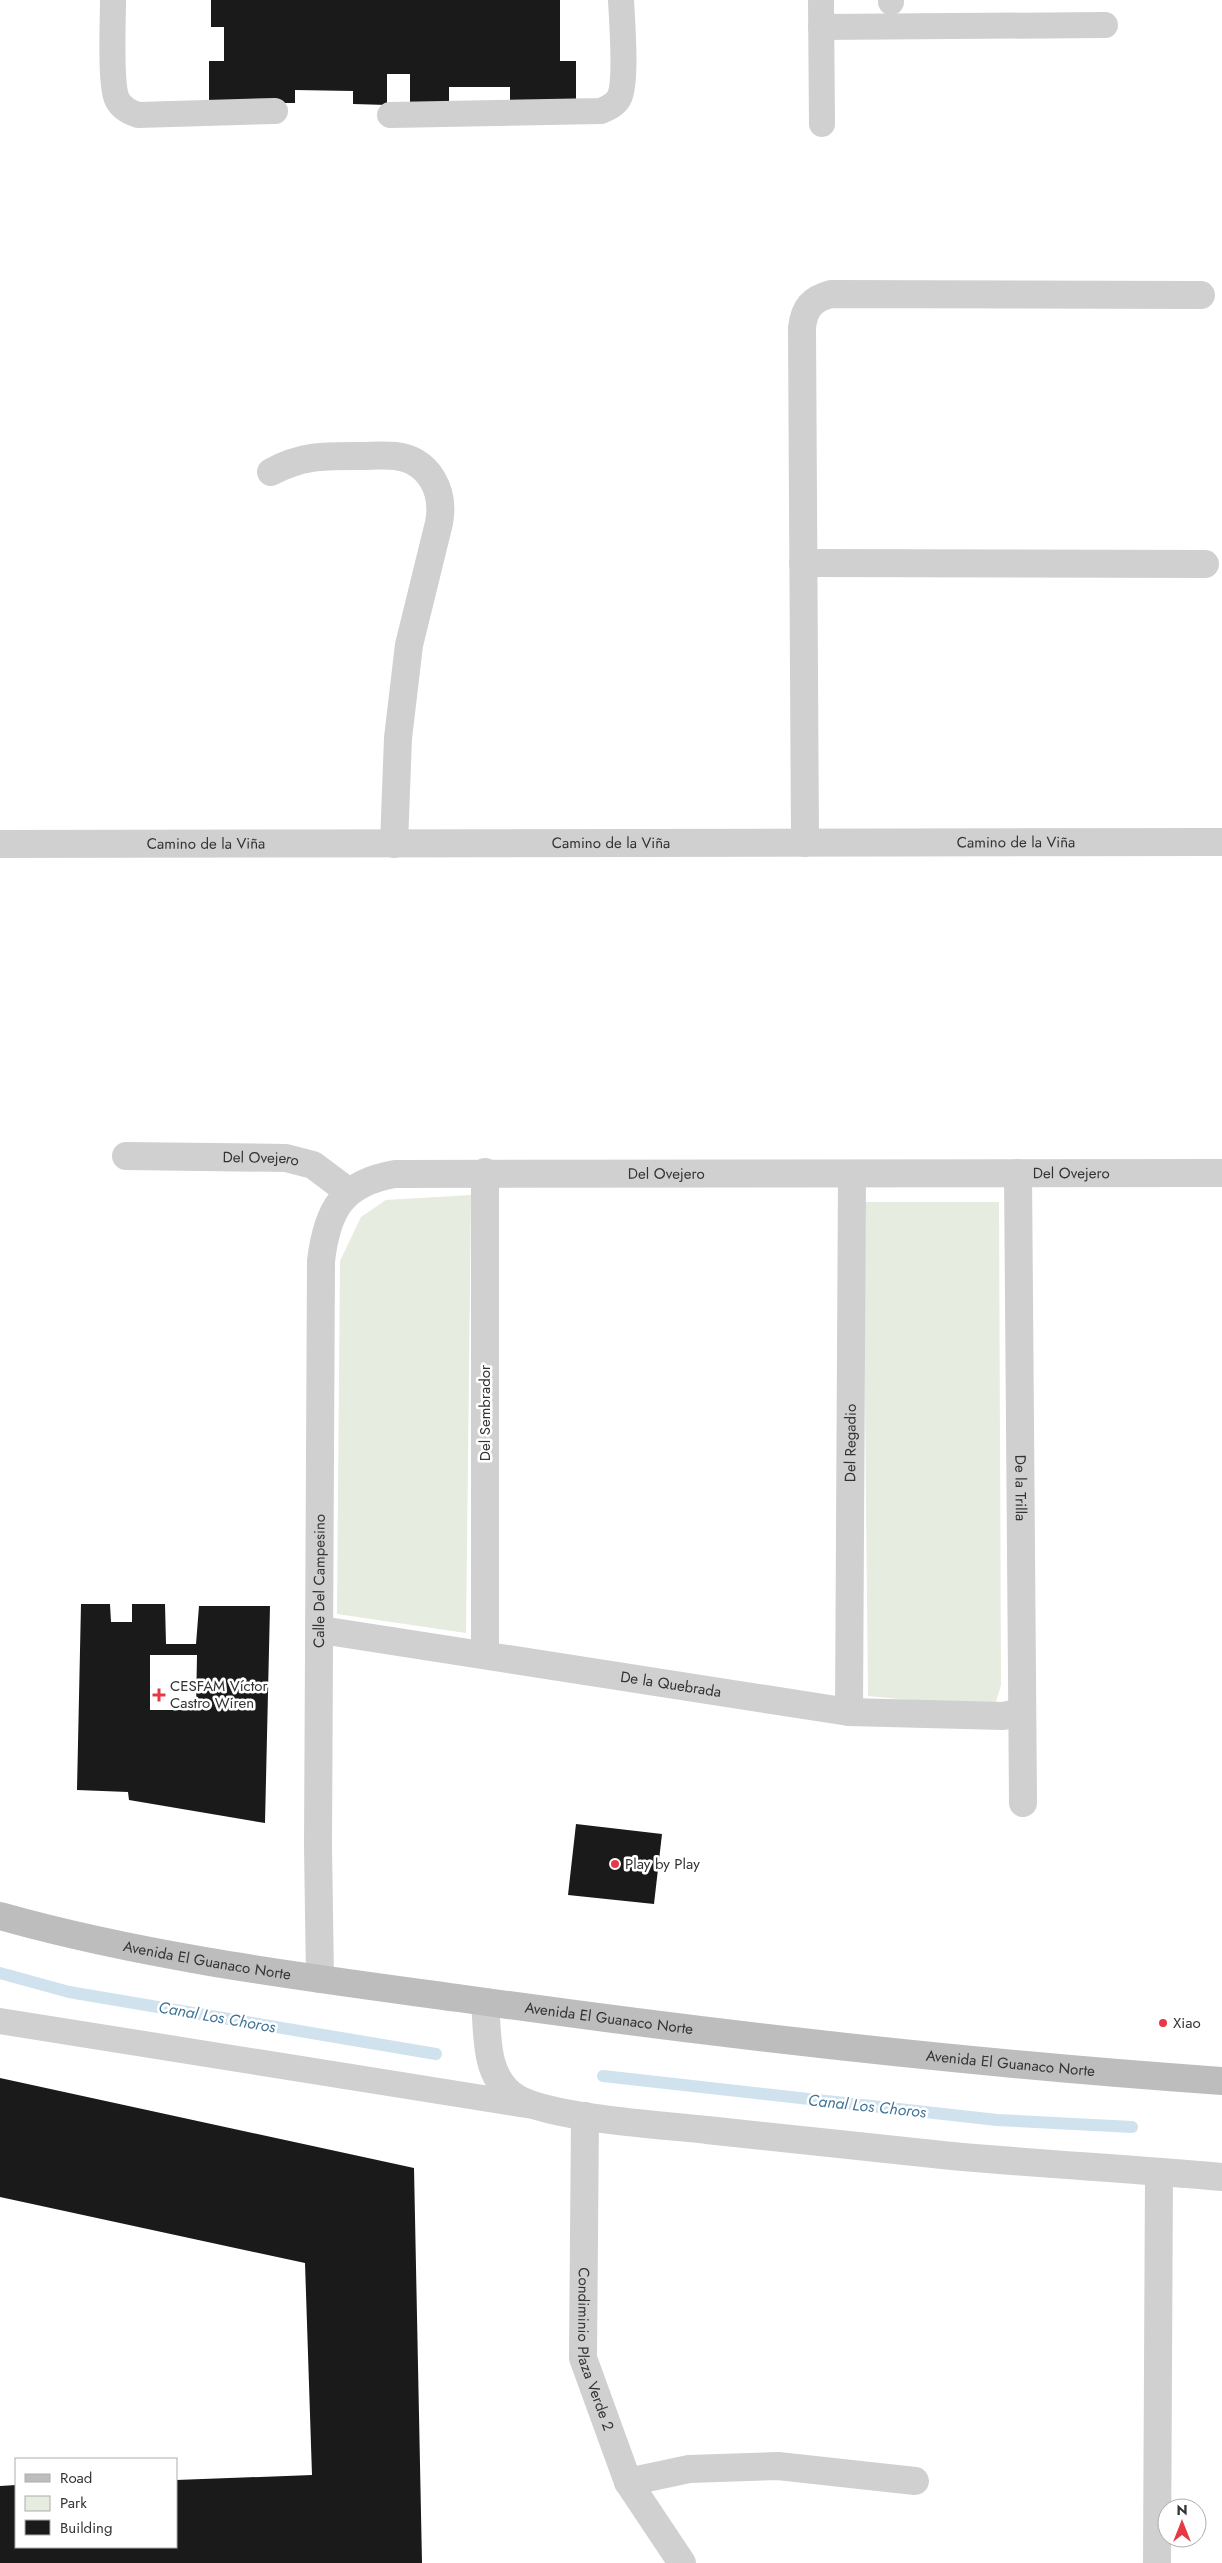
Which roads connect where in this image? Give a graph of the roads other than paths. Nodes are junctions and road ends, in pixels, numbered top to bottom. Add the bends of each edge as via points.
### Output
1 (113, 0) edge
2 (622, 0) edge
3 (821, 0) edge
4 (1106, 25) dead end
5 (821, 27) junction
6 (274, 112) dead end
7 (390, 115) dead end
8 (822, 124) dead end
9 (1201, 295) dead end
10 (271, 472) dead end
11 (803, 563) junction
12 (1205, 564) dead end
13 (1222, 842) edge
14 (805, 843) junction
15 (0, 844) edge
16 (394, 844) junction
17 (126, 1156) dead end
18 (486, 1172) junction
19 (1018, 1173) junction
20 (1222, 1173) edge
21 (852, 1174) junction
22 (349, 1192) junction
23 (321, 1630) junction
24 (485, 1654) junction
25 (849, 1712) junction
26 (1022, 1712) junction
27 (1022, 1803) dead end
28 (0, 1916) edge
29 (320, 1979) junction
30 (486, 2002) junction
31 (0, 2021) edge
32 (1222, 2081) edge
33 (538, 2107) junction
34 (585, 2116) junction
35 (1159, 2172) junction
36 (1222, 2177) edge
37 (915, 2481) dead end
38 (628, 2482) junction
39 (682, 2563) edge
40 (1157, 2563) edge

1 - 6 lane via 115,88 120,105 128,112 138,115
2 - 7 lane via 622,89 616,103 609,108 601,111
3 - 5 lane
4 - 5 lane
5 - 8 lane
9 - 11 street via 831,294 819,297 809,305 803,316 802,328
10 - 16 street via 316,456 395,456 409,459 424,468 440,495 439,523 409,645 398,738
11 - 12 street
11 - 14 street
13 - 14 street, Camino de la Viña
14 - 16 street, Camino de la Viña
15 - 16 street, Camino de la Viña
17 - 22 street, Del Ovejero via 300,1160 313,1165
18 - 21 street, Del Ovejero
18 - 22 street, Del Ovejero via 395,1174 363,1182
18 - 24 street, Del Sembrador
19 - 20 street, Del Ovejero
19 - 21 street, Del Ovejero
19 - 26 street, De la Trilla
21 - 25 street, Del Regadio
22 - 23 street, Calle Del Campesino via 329,1220 322,1261
23 - 24 street, De la Quebrada
23 - 29 street, Calle Del Campesino
24 - 25 street, De la Quebrada
25 - 26 street, De la Quebrada via 1003,1716
26 - 27 street, De la Trilla
28 - 29 street, Avenida El Guanaco Norte via 132,1947
29 - 30 street, Avenida El Guanaco Norte
30 - 32 street, Avenida El Guanaco Norte via 698,2032 901,2054
30 - 33 street via 493,2070 511,2095
31 - 33 lane
33 - 34 street
34 - 35 street via 952,2156
34 - 38 street, Condiminio Plaza Verde 2 via 583,2358
35 - 36 street
35 - 40 street
37 - 38 street via 778,2466 689,2469
38 - 39 street, Condiminio Plaza Verde 2

